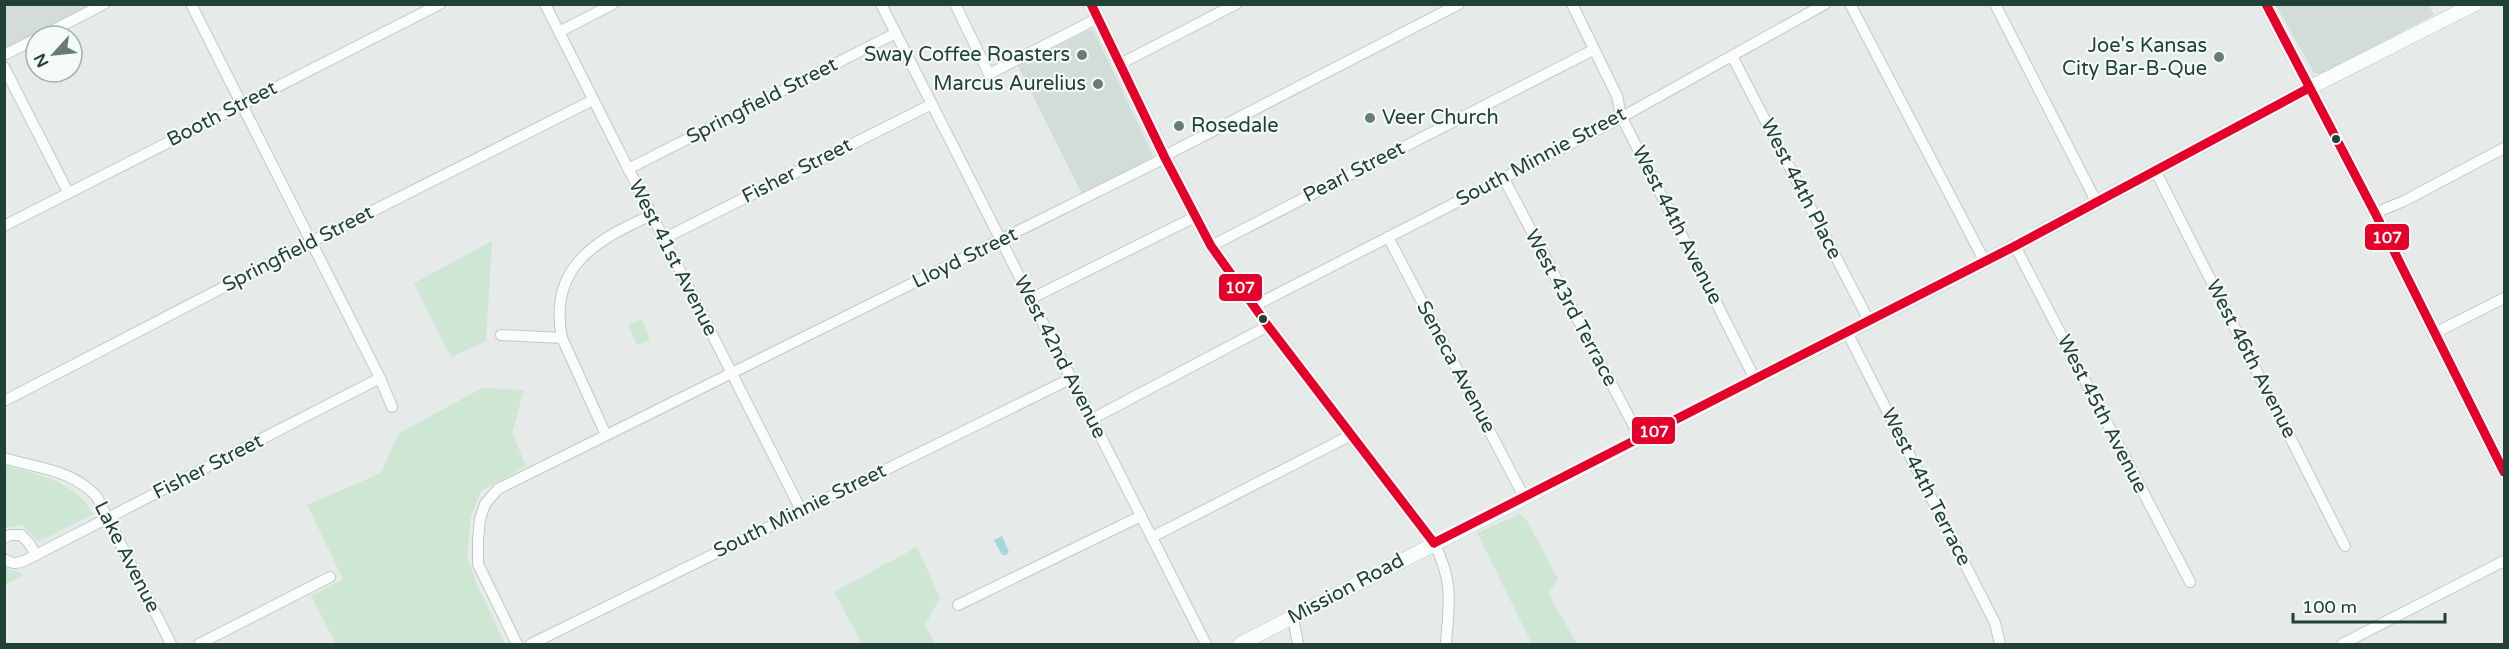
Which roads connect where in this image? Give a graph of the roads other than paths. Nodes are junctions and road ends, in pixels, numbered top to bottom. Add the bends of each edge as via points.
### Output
1 (104, 4) edge
2 (191, 4) edge
3 (440, 4) edge
4 (545, 4) edge
5 (613, 4) edge
6 (881, 4) edge
7 (955, 4) edge
8 (1091, 4) edge
9 (1236, 4) edge
10 (1459, 4) edge
11 (1572, 4) edge
12 (1825, 4) edge
13 (1850, 4) edge
14 (1995, 4) edge
15 (2266, 4) edge
16 (2475, 4) edge
17 (1098, 18) junction
18 (65, 24) edge
19 (559, 32) junction
20 (896, 33) junction
21 (24, 45) edge
22 (1593, 50) junction
23 (4, 55) edge
24 (1732, 56) junction
25 (1120, 64) junction
26 (4, 67) edge
27 (2309, 88) junction
28 (593, 100) junction
29 (242, 104) junction
30 (932, 104) junction
31 (1621, 116) junction
32 (2505, 148) edge
33 (1165, 159) junction
34 (628, 169) junction
35 (2156, 172) junction
36 (1503, 177) junction
37 (68, 192) junction
38 (2097, 203) junction
39 (2375, 213) junction
40 (650, 216) junction
41 (1195, 217) junction
42 (4, 226) edge
43 (1388, 237) junction
44 (663, 239) junction
45 (1000, 241) junction
46 (311, 242) junction
47 (1211, 246) junction
48 (2015, 246) junction
49 (1985, 262) junction
50 (2505, 298) edge
51 (1030, 299) junction
52 (1254, 306) junction
53 (1869, 321) junction
54 (1268, 326) junction
55 (1847, 332) junction
56 (2433, 334) junction
57 (501, 335) dead end
58 (562, 338) junction
59 (731, 373) junction
60 (380, 378) junction
61 (1071, 379) junction
62 (1755, 379) junction
63 (4, 401) edge
64 (392, 407) dead end
65 (1092, 419) junction
66 (606, 435) junction
67 (1351, 435) junction
68 (1640, 438) junction
69 (2500, 451) edge
70 (4, 458) edge
71 (2505, 472) edge
72 (1524, 497) junction
73 (801, 510) junction
74 (1141, 516) junction
75 (108, 518) junction
76 (1152, 537) junction
77 (4, 538) edge
78 (1434, 543) junction
79 (2345, 546) dead end
80 (36, 555) junction
81 (4, 559) edge
82 (2505, 561) edge
83 (330, 577) dead end
84 (2190, 582) dead end
85 (958, 605) dead end
86 (1293, 618) junction
87 (171, 645) edge
88 (199, 645) edge
89 (517, 645) edge
90 (531, 645) edge
91 (1206, 645) edge
92 (1240, 645) edge
93 (1298, 645) edge
94 (1446, 645) edge
95 (2000, 645) edge
96 (2342, 645) edge

1 - 18 street
2 - 29 street
3 - 29 street, Booth Street
4 - 19 street, West 41st Avenue
5 - 19 street
6 - 20 street, West 42nd Avenue
7 - 17 street via 989,74
8 - 17 main road
9 - 25 street
10 - 33 street, Lloyd Street
11 - 22 street, West 44th Avenue
12 - 24 street, South Minnie Street
13 - 49 street
14 - 38 street
15 - 27 main road
16 - 27 main road, Mission Road
17 - 25 main road
19 - 28 street, West 41st Avenue
20 - 30 street, West 42nd Avenue
20 - 34 street, Springfield Street
21 - 23 street
22 - 31 street, West 44th Avenue via 1617,96
22 - 47 street, Pearl Street
24 - 31 street, South Minnie Street
24 - 53 street, West 44th Place
25 - 33 main road
26 - 37 street
27 - 35 main road, Mission Road
27 - 39 main road
28 - 34 street, West 41st Avenue
28 - 46 street, Springfield Street
29 - 37 street, Booth Street
29 - 46 street
30 - 44 street, Fisher Street
30 - 45 street, West 42nd Avenue
31 - 36 street, South Minnie Street
31 - 62 street, West 44th Avenue
32 - 39 street
33 - 41 main road
33 - 45 street, Lloyd Street
34 - 40 street, West 41st Avenue
35 - 38 main road, Mission Road
35 - 79 street, West 46th Avenue
36 - 43 street, South Minnie Street
36 - 68 street, West 43rd Terrace
37 - 42 street, Booth Street
38 - 48 main road, Mission Road
39 - 56 main road
40 - 44 street, West 41st Avenue
40 - 58 street via 600,240 583,254 565,284 559,307
41 - 47 main road
41 - 51 street
43 - 52 street, South Minnie Street
43 - 72 street, Seneca Avenue
44 - 59 street, West 41st Avenue
45 - 51 street, West 42nd Avenue
45 - 59 street, Lloyd Street
46 - 60 street
46 - 63 street, Springfield Street
47 - 52 main road
48 - 49 main road, Mission Road
48 - 84 street, West 45th Avenue
49 - 53 main road, Mission Road
50 - 56 street
51 - 61 street, West 42nd Avenue
52 - 54 main road
53 - 55 main road, Mission Road
54 - 65 street
54 - 67 main road
55 - 62 main road, Mission Road
55 - 95 street, West 44th Terrace via 1991,615
56 - 69 main road
57 - 58 street
58 - 66 street
59 - 66 street, Lloyd Street
59 - 73 street, West 41st Avenue
60 - 64 street
60 - 75 street, Fisher Street
61 - 65 street, West 42nd Avenue
61 - 73 street, South Minnie Street
62 - 68 main road, Mission Road
65 - 74 street, West 42nd Avenue
66 - 89 street, Lloyd Street via 498,489 485,504 480,519 478,564
67 - 76 street
67 - 78 main road
68 - 72 main road, Mission Road
69 - 71 main road
70 - 75 street, Lake Avenue via 76,478 97,496
72 - 78 main road, Mission Road
73 - 90 street, South Minnie Street
74 - 76 street, West 42nd Avenue
74 - 85 street
75 - 80 street, Fisher Street
75 - 87 street, Lake Avenue
76 - 91 street, West 42nd Avenue
77 - 80 street via 21,535
78 - 86 main road, Mission Road
78 - 94 street via 1450,586
80 - 81 street, Fisher Street via 17,564
82 - 96 street
83 - 88 street
86 - 92 main road, Mission Road
86 - 93 street

